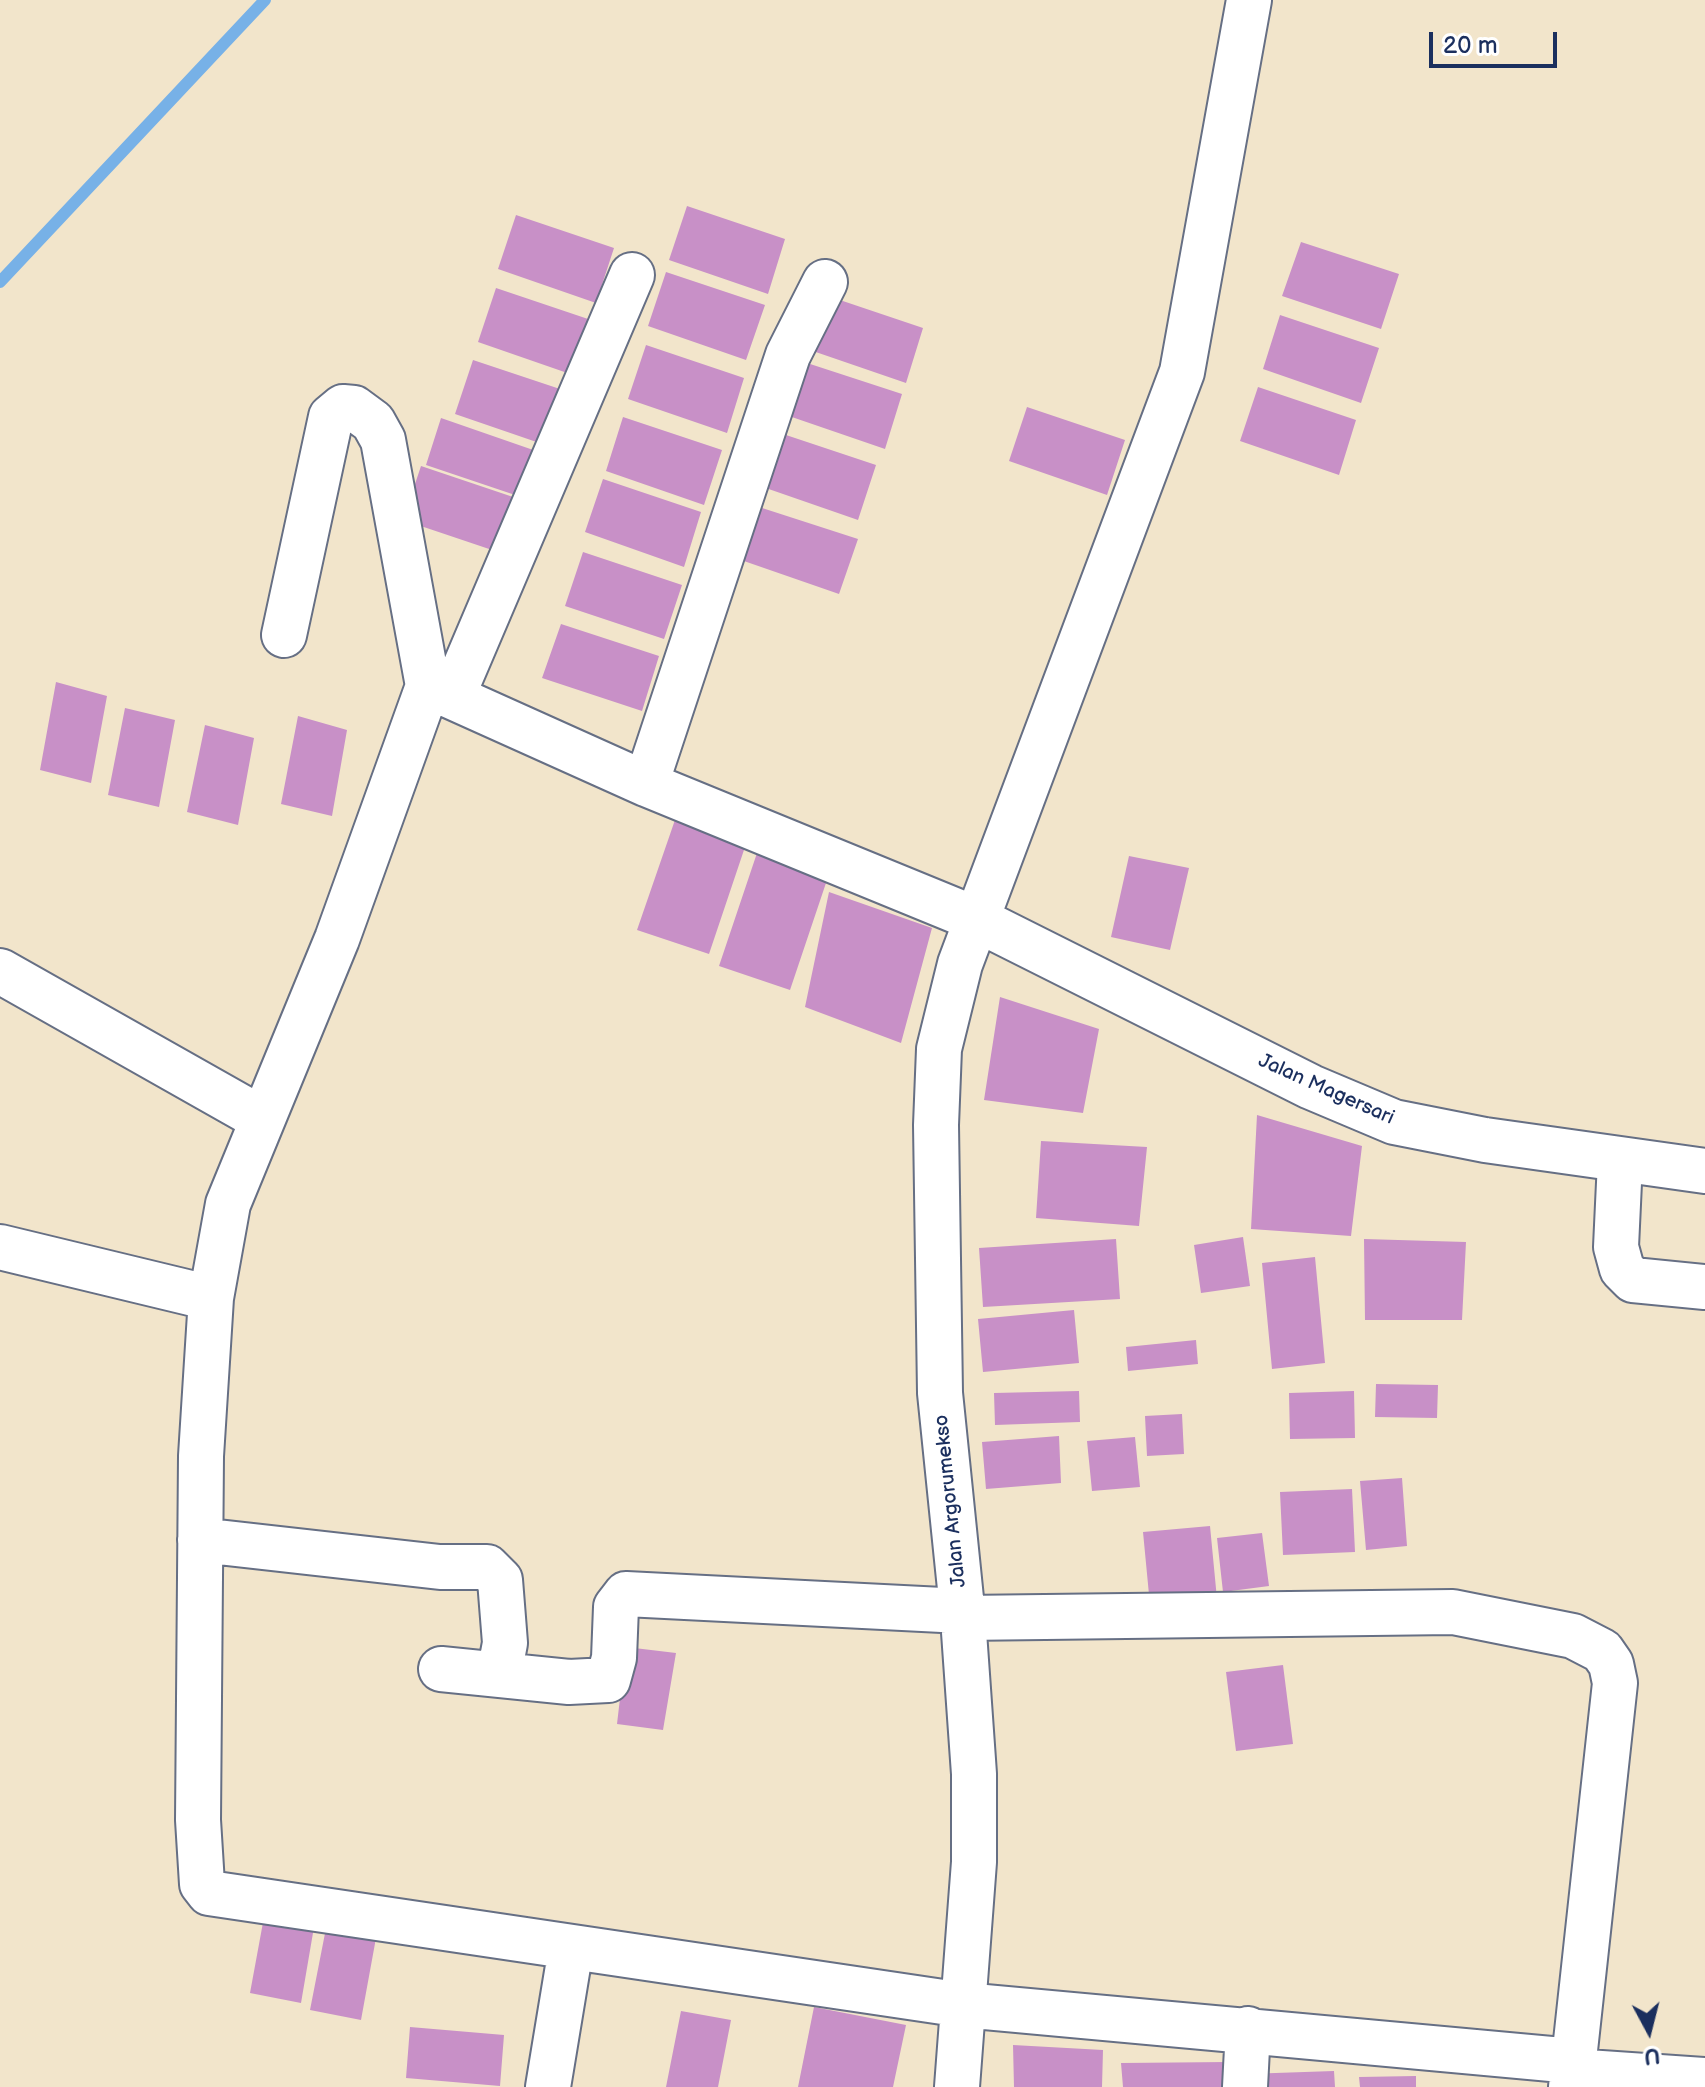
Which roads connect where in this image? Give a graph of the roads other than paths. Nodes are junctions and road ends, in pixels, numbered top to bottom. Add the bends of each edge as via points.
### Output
1 (1249, 0) edge
2 (632, 275) dead end
3 (825, 282) dead end
4 (284, 635) dead end
5 (441, 691) junction
6 (646, 784) junction
7 (976, 919) junction
8 (0, 971) edge
9 (262, 1119) junction
10 (1620, 1161) junction
11 (1705, 1170) edge
12 (0, 1247) edge
13 (1705, 1287) edge
14 (211, 1298) junction
15 (200, 1540) junction
16 (963, 1615) junction
17 (441, 1669) dead end
18 (499, 1675) junction
19 (571, 1948) junction
20 (963, 2005) junction
21 (1248, 2029) junction
22 (1572, 2073) edge
23 (1705, 2080) edge
24 (548, 2087) edge
25 (957, 2087) edge
26 (1245, 2087) edge

1 - 7 street, Jalan Argorumekso via 1182,372
2 - 5 street
3 - 6 street via 788,355
4 - 5 street via 331,417 343,407 354,408 373,422 383,440
5 - 6 street, Jalan Magersari
5 - 9 street
6 - 7 street, Jalan Magersari
7 - 10 street, Jalan Magersari via 1282,1073 1394,1122
7 - 16 street, Jalan Argorumekso via 939,1049 936,1125 940,1393
8 - 9 street
9 - 14 street via 228,1204
10 - 11 street, Jalan Magersari
10 - 13 street via 1616,1247 1622,1269 1633,1280
12 - 14 street
14 - 15 street
15 - 18 street via 440,1567 487,1567 500,1580 505,1643
15 - 19 street via 198,1820 202,1884 209,1893
16 - 18 street via 626,1594 616,1607 608,1680
16 - 20 street, Jalan Argorumekso via 974,1862
16 - 22 street via 1453,1612 1573,1636 1602,1651 1615,1683
17 - 18 street
19 - 20 street
19 - 24 street
20 - 21 street
20 - 25 street, Jalan Argorumekso
21 - 22 street
21 - 26 street
22 - 23 street

